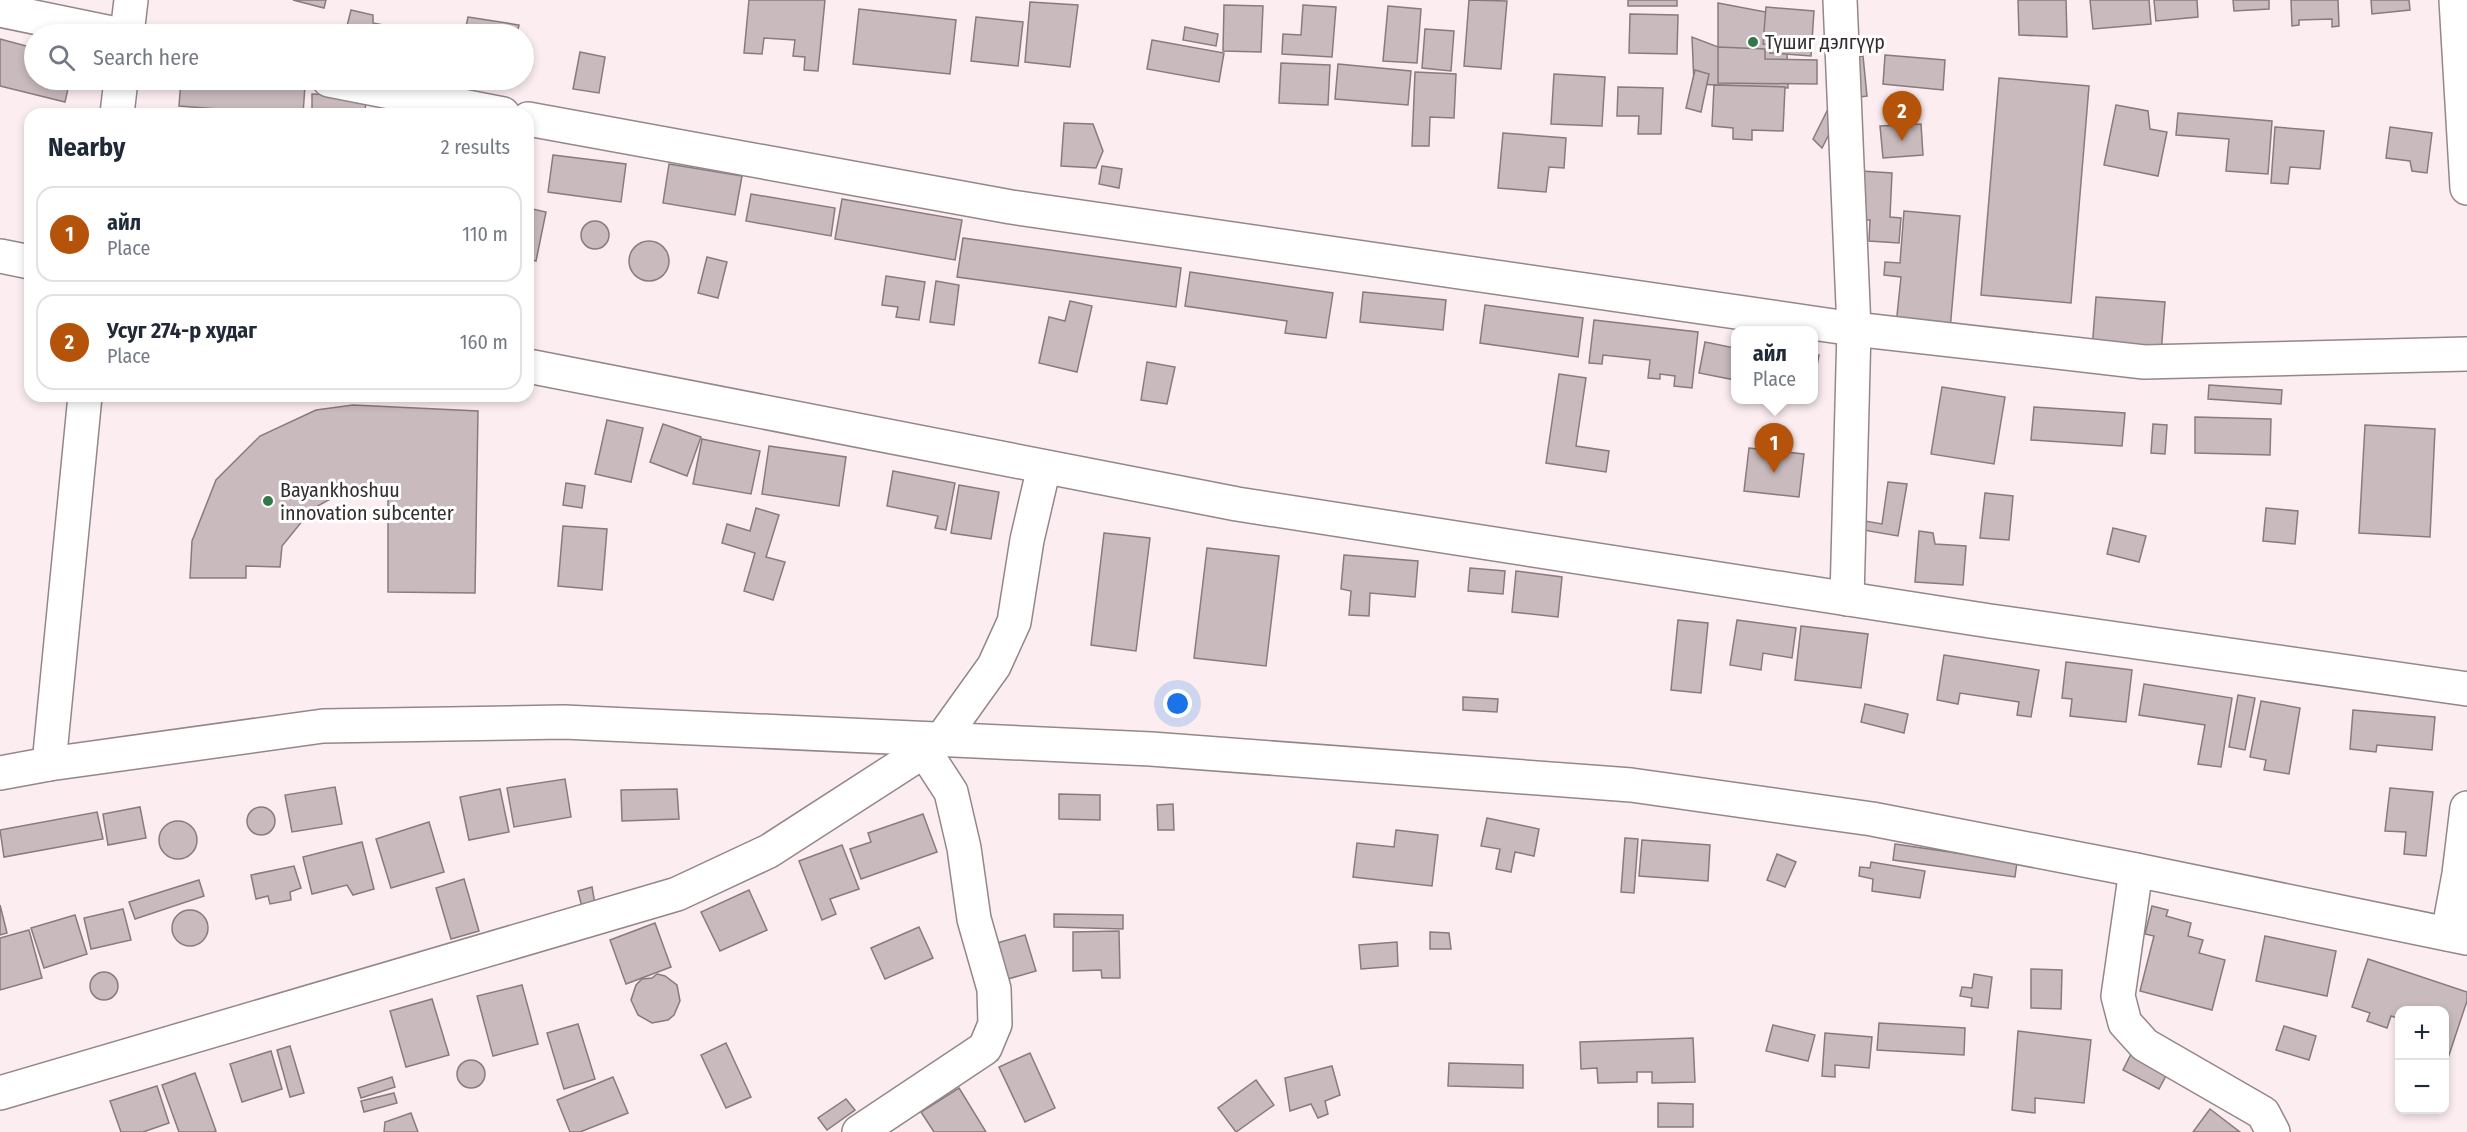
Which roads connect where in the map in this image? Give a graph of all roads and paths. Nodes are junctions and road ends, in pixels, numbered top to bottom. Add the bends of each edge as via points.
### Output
1 (130, 0) edge
2 (1840, 0) edge
3 (2456, 0) edge
4 (0, 10) edge
5 (68, 24) edge
6 (128, 24) edge
7 (120, 90) edge
8 (380, 90) edge
9 (118, 108) edge
10 (472, 108) edge
11 (534, 119) edge
12 (2467, 188) edge
13 (0, 256) edge
14 (24, 261) edge
15 (1854, 329) junction
16 (2467, 354) edge
17 (534, 367) edge
18 (84, 402) edge
19 (1044, 467) junction
20 (1847, 599) junction
21 (2467, 689) edge
22 (933, 746) junction
23 (50, 764) junction
24 (0, 772) edge
25 (2467, 808) edge
26 (2136, 870) junction
27 (2457, 936) edge
28 (0, 1093) edge
29 (859, 1132) edge
30 (2273, 1132) edge

1 - 6 street
2 - 15 street
3 - 12 street
4 - 5 street
7 - 9 street
8 - 10 street
11 - 15 street via 1011,207
13 - 14 street
15 - 16 street via 2144,362
15 - 20 street
17 - 19 street
18 - 23 street
19 - 20 street via 1249,506
19 - 22 street via 1014,622 994,666
20 - 21 street
22 - 23 street via 564,722 334,726
22 - 26 street via 1151,749 1631,785 1872,819
22 - 28 street via 769,851 677,894
22 - 29 street via 951,792 964,848 974,919 994,989 995,1024 985,1048
23 - 24 street
25 - 27 street
26 - 27 street
26 - 30 street via 2118,996 2125,1023 2145,1045 2263,1113

